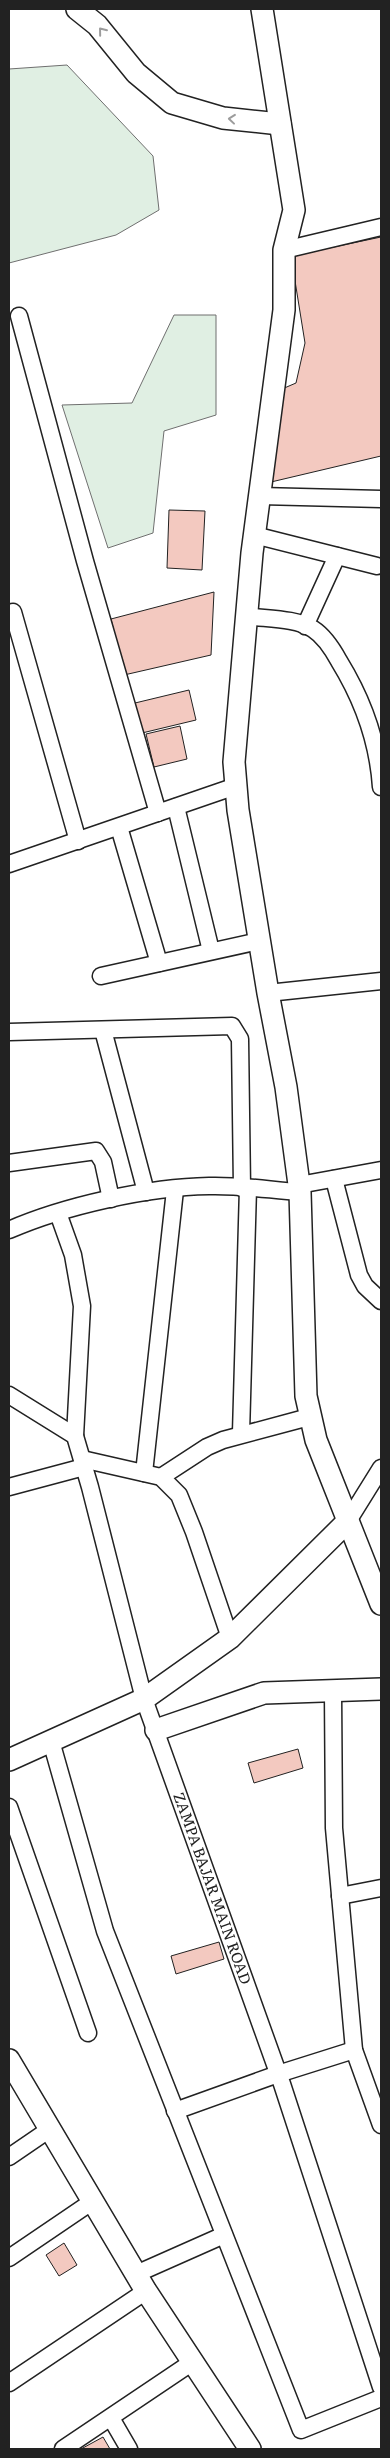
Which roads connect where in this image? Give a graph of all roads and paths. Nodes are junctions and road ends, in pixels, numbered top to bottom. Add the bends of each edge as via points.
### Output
1 (78, 9) edge
2 (263, 10) edge
3 (280, 124) junction
4 (381, 227) edge
5 (284, 250) junction
6 (19, 316) dead end
7 (260, 496) junction
8 (381, 499) edge
9 (254, 535) junction
10 (337, 556) junction
11 (377, 566) dead end
12 (13, 612) dead end
13 (246, 616) junction
14 (305, 626) junction
15 (236, 786) junction
16 (381, 787) edge
17 (176, 807) junction
18 (158, 813) junction
19 (119, 827) junction
20 (78, 841) junction
21 (9, 864) edge
22 (259, 942) junction
23 (212, 951) junction
24 (159, 963) junction
25 (101, 976) dead end
26 (381, 981) edge
27 (268, 993) junction
28 (104, 1030) junction
29 (9, 1032) edge
30 (9, 1163) edge
31 (381, 1170) edge
32 (334, 1179) junction
33 (245, 1188) junction
34 (300, 1188) junction
35 (175, 1190) junction
36 (146, 1192) junction
37 (111, 1199) junction
38 (58, 1213) junction
39 (9, 1230) edge
40 (381, 1301) edge
41 (9, 1395) edge
42 (309, 1417) junction
43 (241, 1433) junction
44 (75, 1436) junction
45 (83, 1463) junction
46 (381, 1468) edge
47 (144, 1473) junction
48 (161, 1477) junction
49 (9, 1487) edge
50 (348, 1520) junction
51 (381, 1604) edge
52 (230, 1638) junction
53 (381, 1689) edge
54 (333, 1692) junction
55 (144, 1699) junction
56 (156, 1730) junction
57 (51, 1741) junction
58 (9, 1760) edge
59 (9, 1806) edge
60 (381, 1888) edge
61 (340, 1896) junction
62 (88, 2033) dead end
63 (354, 2050) junction
64 (9, 2060) edge
65 (278, 2074) junction
66 (175, 2111) junction
67 (381, 2125) edge
68 (50, 2130) junction
69 (9, 2157) edge
70 (93, 2201) junction
71 (224, 2235) junction
72 (9, 2258) edge
73 (141, 2282) junction
74 (194, 2361) junction
75 (9, 2383) edge
76 (381, 2387) edge
77 (381, 2398) edge
78 (111, 2418) junction
79 (63, 2449) edge
80 (129, 2449) edge
81 (250, 2449) edge

3 -> 1 street via 223,118 172,103 136,73 97,25
2 - 3 street
3 - 5 street via 294,210
4 - 5 street
5 - 7 street via 284,310
6 - 18 street
7 - 8 street
7 - 9 street
9 - 10 street
9 - 13 street
10 - 11 street
10 - 14 street
12 - 20 street
13 - 14 street
13 - 15 street via 235,739
14 - 16 street via 313,629 330,646 350,678 367,716 379,760
15 - 17 street
15 - 22 street
17 - 18 street
17 - 23 street
18 - 19 street
19 - 20 street
19 - 24 street
20 - 21 street
22 - 23 street
22 - 27 street
23 - 24 street
24 - 25 street
26 - 27 street
27 - 34 street via 286,1087
28 - 29 street
28 - 33 street via 224,1025 237,1031 240,1039
28 - 36 street
30 - 37 street via 96,1151 103,1162
31 - 32 street
32 - 34 street
32 - 40 street via 358,1275
33 - 34 street
33 - 35 street via 209,1186
33 - 43 street
34 - 42 street
35 - 36 street
35 - 47 street
36 - 37 street
37 - 38 street
38 - 39 street
38 - 44 street via 72,1255 82,1306
41 - 44 street
42 - 43 street
42 - 50 street
43 - 48 street via 206,1447
44 - 45 street, ZAMPA BAJAR MAIN ROAD
45 - 47 street
45 - 49 street
45 - 55 street, ZAMPA BAJAR MAIN ROAD
46 - 50 street
47 - 48 street
48 - 52 street via 179,1495
50 - 51 street
50 - 52 street
52 - 55 street
53 - 54 street
54 - 56 street via 264,1693
54 - 61 street via 334,1828
55 - 56 street, ZAMPA BAJAR MAIN ROAD
55 - 57 street
56 - 65 street, ZAMPA BAJAR MAIN ROAD
57 - 58 street
57 - 66 street via 105,1931
59 - 62 street
60 - 61 street
61 - 63 street
63 - 65 street
63 - 67 street
64 - 68 street
65 - 66 street
65 - 76 street, ZAMPA BAJAR MAIN ROAD
66 - 71 street
68 - 69 street
68 - 70 street
70 - 72 street
70 - 73 street
71 - 73 street
71 - 77 street via 301,2430
73 - 74 street
73 - 75 street
74 - 78 street
74 - 81 street
78 - 79 street
78 - 80 street

